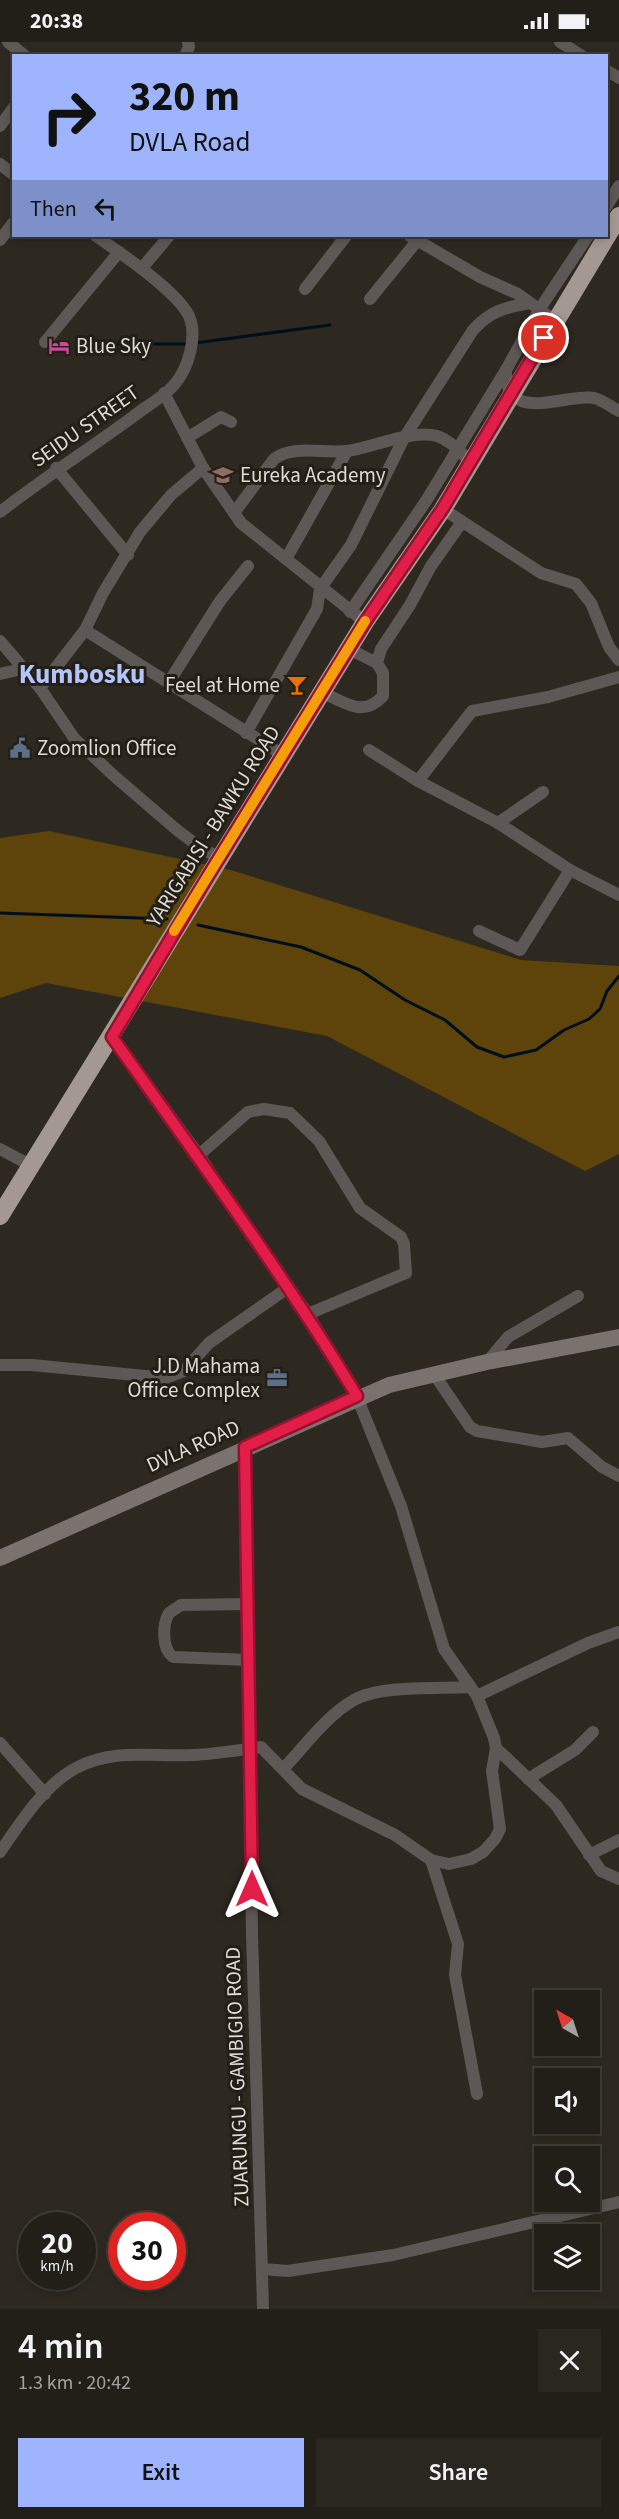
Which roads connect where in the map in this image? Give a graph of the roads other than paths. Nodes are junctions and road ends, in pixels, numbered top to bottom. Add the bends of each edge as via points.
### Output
1 (8, 42) edge
2 (560, 42) edge
3 (23, 54) edge
4 (579, 54) edge
5 (12, 110) edge
6 (0, 126) edge
7 (0, 164) edge
8 (12, 173) edge
9 (619, 186) edge
10 (608, 204) edge
11 (619, 216) edge
12 (12, 225) edge
13 (608, 233) edge
14 (97, 237) edge
15 (168, 237) edge
16 (345, 237) edge
17 (587, 237) edge
18 (605, 237) edge
19 (414, 238) edge
20 (0, 240) edge
21 (119, 252) junction
22 (142, 268) junction
23 (305, 289) dead end
24 (370, 299) dead end
25 (541, 311) junction
26 (45, 342) dead end
27 (506, 370) junction
28 (164, 393) junction
29 (513, 394) junction
30 (619, 411) edge
31 (231, 422) dead end
32 (187, 438) junction
33 (404, 438) junction
34 (347, 451) junction
35 (463, 455) junction
36 (56, 468) junction
37 (202, 468) junction
38 (443, 508) junction
39 (0, 512) edge
40 (234, 513) junction
41 (462, 522) junction
42 (128, 555) junction
43 (286, 559) junction
44 (248, 566) dead end
45 (320, 589) junction
46 (357, 617) junction
47 (85, 630) junction
48 (0, 641) edge
49 (349, 649) junction
50 (619, 660) edge
51 (377, 663) junction
52 (22, 669) junction
53 (0, 674) edge
54 (619, 677) edge
55 (169, 682) junction
56 (40, 688) junction
57 (323, 693) junction
58 (246, 733) junction
59 (369, 750) dead end
60 (283, 755) junction
61 (418, 781) junction
62 (543, 792) dead end
63 (498, 823) junction
64 (219, 857) junction
65 (570, 870) junction
66 (619, 895) edge
67 (479, 931) dead end
68 (112, 1037) junction
69 (0, 1149) edge
70 (199, 1155) junction
71 (32, 1166) junction
72 (0, 1216) edge
73 (289, 1287) junction
74 (578, 1296) dead end
75 (308, 1314) junction
76 (619, 1337) edge
77 (487, 1362) junction
78 (0, 1365) edge
79 (434, 1374) junction
80 (357, 1396) junction
81 (245, 1447) junction
82 (619, 1476) edge
83 (0, 1558) edge
84 (248, 1604) junction
85 (619, 1632) edge
86 (249, 1660) junction
87 (473, 1691) junction
88 (593, 1732) dead end
89 (0, 1743) edge
90 (251, 1748) junction
91 (496, 1748) junction
92 (284, 1768) junction
93 (528, 1779) junction
94 (45, 1794) junction
95 (619, 1840) edge
96 (0, 1852) edge
97 (589, 1855) junction
98 (431, 1860) junction
99 (619, 1879) edge
100 (477, 2094) dead end
101 (619, 2202) edge
102 (262, 2269) junction
103 (263, 2309) edge

1 - 3 street
2 - 4 street
5 - 6 street
7 - 8 street
9 - 10 street
11 - 13 highway, YARIGABISI - BAWKU ROAD
12 - 20 street
14 - 21 street, SEIDU STREET
15 - 22 street
16 - 23 street
17 - 25 street
18 - 25 highway, YARIGABISI - BAWKU ROAD
19 - 24 street
19 - 25 street via 480,277 518,294
21 - 22 street, SEIDU STREET
21 - 26 street
22 - 28 street, SEIDU STREET via 183,308 191,324 192,344 186,364 173,387
25 - 27 street
25 - 29 highway, YARIGABISI - BAWKU ROAD
25 - 33 street via 501,308 485,316
27 - 29 street
27 - 35 street
28 - 32 street
28 - 36 street, SEIDU STREET
29 - 30 street via 533,405 594,398
29 - 35 highway, YARIGABISI - BAWKU ROAD
31 - 32 street via 221,417
32 - 37 street
33 - 34 street
33 - 35 street via 436,436
33 - 45 street via 351,545
34 - 40 street via 307,450 278,456
34 - 43 street
35 - 38 highway, YARIGABISI - BAWKU ROAD
35 - 46 street via 426,501
36 - 39 street, SEIDU STREET
36 - 42 street
37 - 40 street
37 - 42 street via 171,495 140,532
38 - 41 street
38 - 46 highway, YARIGABISI - BAWKU ROAD
40 - 43 street via 249,531
41 - 50 street via 541,573 576,584 591,603 609,647
41 - 51 street via 431,566 381,649
42 - 47 street
43 - 45 street
44 - 55 street via 220,601
45 - 46 street
45 - 58 street via 316,609
46 - 49 highway, YARIGABISI - BAWKU ROAD
47 - 55 street
47 - 56 street
48 - 52 street
49 - 51 street
49 - 57 highway, YARIGABISI - BAWKU ROAD
51 - 57 street via 385,685 383,696 374,706 361,709
52 - 53 street
52 - 56 street
54 - 61 street via 548,697 472,711
55 - 58 street
56 - 64 street via 74,738 113,776 177,830
57 - 60 highway, YARIGABISI - BAWKU ROAD
58 - 60 street
59 - 61 street
60 - 64 highway, YARIGABISI - BAWKU ROAD
61 - 63 street
62 - 63 street
63 - 65 street
64 - 68 highway, YARIGABISI - BAWKU ROAD
65 - 66 street
65 - 67 street via 520,950
68 - 70 street
68 - 71 highway, YARIGABISI - BAWKU ROAD
69 - 71 street
70 - 73 street
70 - 75 street via 248,1112 264,1108 290,1113 319,1141 360,1208 401,1237 406,1273
71 - 72 highway, YARIGABISI - BAWKU ROAD
73 - 75 street
73 - 78 street via 209,1342 184,1371 166,1378
74 - 77 street via 508,1337
75 - 80 street
76 - 77 street, DVLA ROAD
77 - 79 street, DVLA ROAD
79 - 80 street, DVLA ROAD
79 - 82 street via 477,1431 542,1442 568,1438
80 - 81 street, DVLA ROAD
80 - 87 street via 401,1506 441,1641
81 - 83 street, DVLA ROAD
81 - 84 street, ZUARUNGU - GAMBIGIO ROAD
84 - 86 street, ZUARUNGU - GAMBIGIO ROAD
84 - 86 street via 181,1605 169,1613 165,1648 173,1657
85 - 87 street
86 - 90 street, ZUARUNGU - GAMBIGIO ROAD
87 - 91 street
87 - 92 street via 382,1692 357,1698
88 - 93 street via 575,1750
89 - 94 street
90 - 92 street via 265,1749
90 - 94 street via 96,1759 75,1768
90 - 102 street, ZUARUNGU - GAMBIGIO ROAD
91 - 93 street
91 - 98 street via 492,1771 500,1829 495,1839 471,1860 449,1864
92 - 98 street via 307,1792 395,1835
93 - 97 street via 556,1805
94 - 96 street
95 - 97 street
97 - 99 street via 601,1871
98 - 100 street via 458,1944 455,1975
101 - 102 street via 393,2255 288,2271
102 - 103 street, ZUARUNGU - GAMBIGIO ROAD

